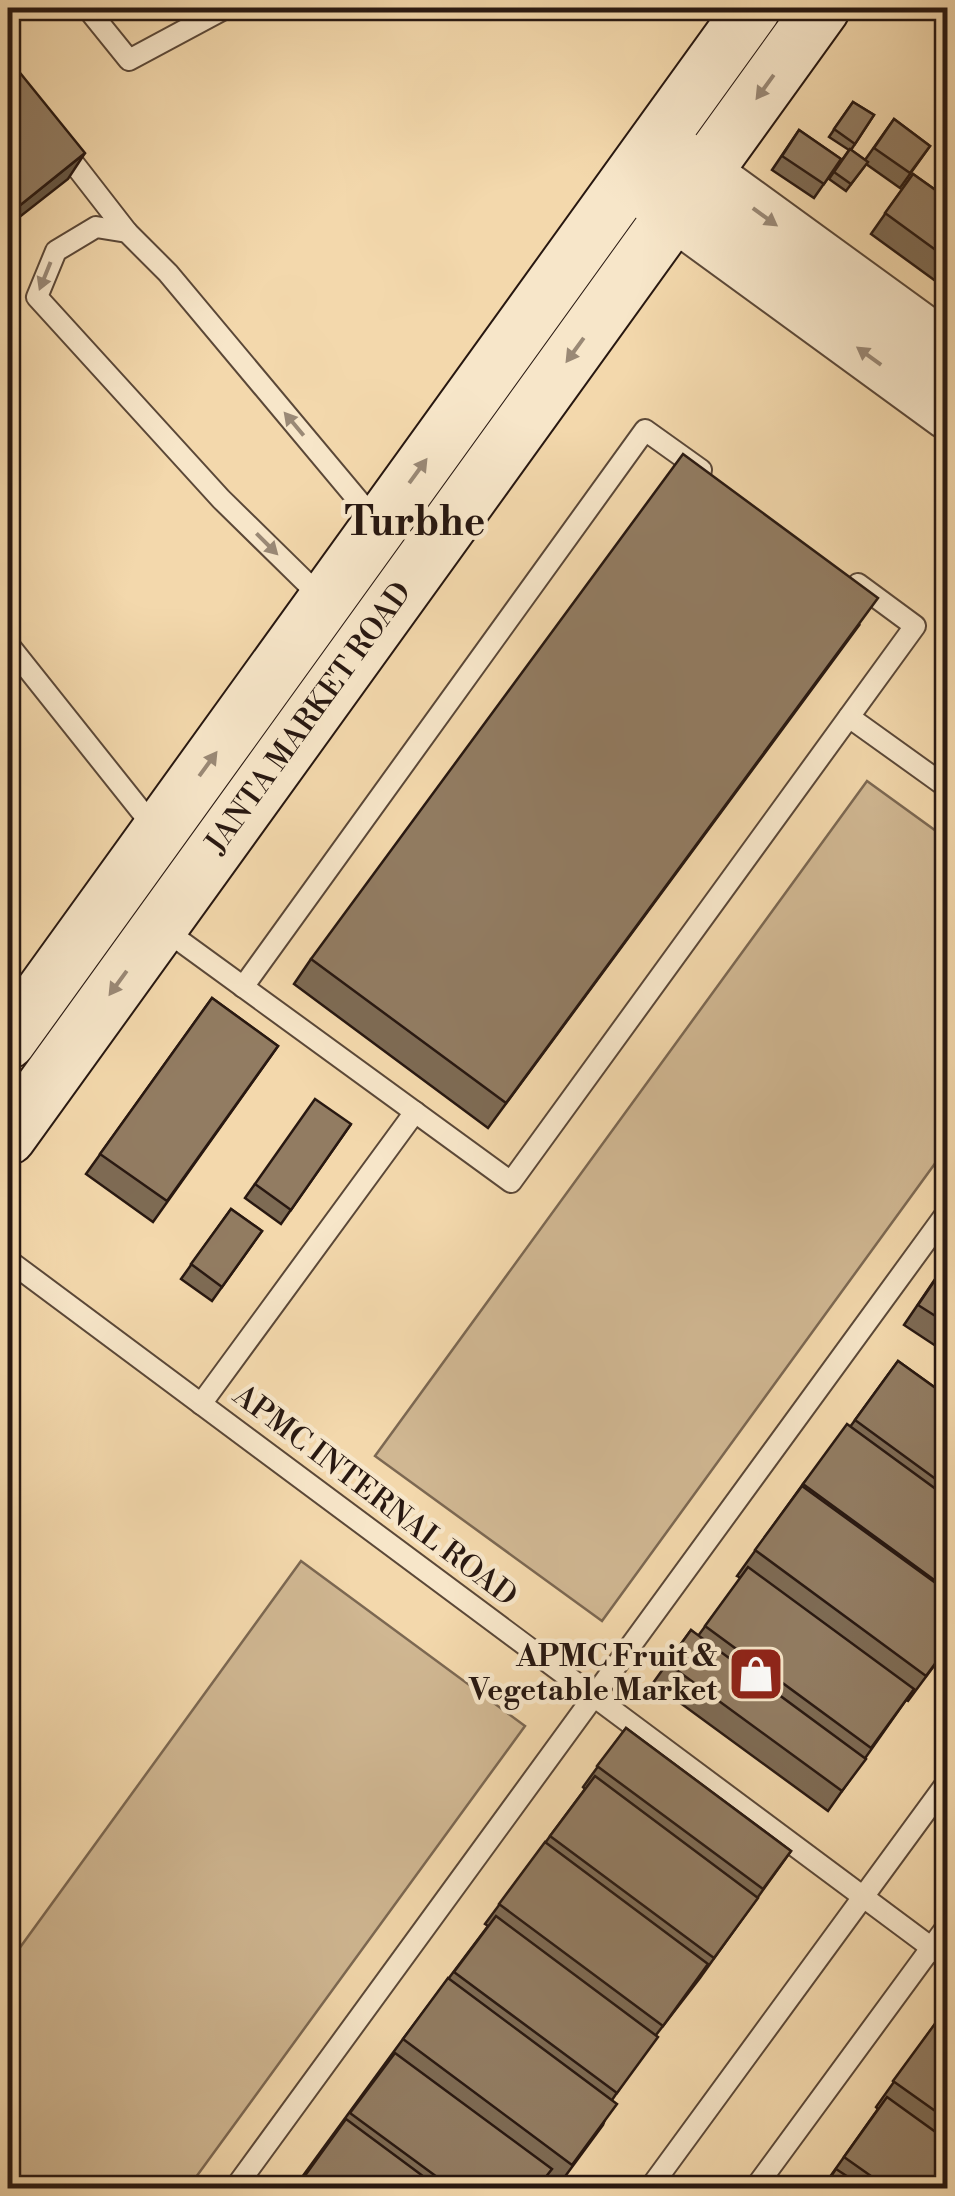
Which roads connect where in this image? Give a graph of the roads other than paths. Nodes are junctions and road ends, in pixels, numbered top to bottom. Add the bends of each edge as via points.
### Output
1 (86, 8) edge
2 (226, 8) edge
3 (753, 8) edge
4 (822, 8) edge
5 (44, 124) edge
6 (643, 160) junction
7 (688, 192) junction
8 (127, 232) junction
9 (948, 350) edge
10 (948, 413) edge
11 (724, 488) edge
12 (379, 526) junction
13 (836, 568) edge
14 (325, 601) junction
15 (8, 644) edge
16 (850, 717) junction
17 (948, 788) edge
18 (158, 832) junction
19 (160, 926) junction
20 (242, 987) junction
21 (8, 1042) edge
22 (414, 1112) junction
23 (8, 1137) edge
24 (948, 1211) edge
25 (8, 1260) edge
26 (201, 1404) junction
27 (593, 1696) junction
28 (948, 1781) edge
29 (862, 1897) junction
30 (948, 1924) edge
31 (939, 1954) edge
32 (235, 2188) edge
33 (650, 2188) edge
34 (755, 2188) edge

1 - 2 lane via 129,60
3 - 6 main road, JANTA MARKET ROAD
4 -> 7 main road, JANTA MARKET ROAD
5 - 8 lane
6 - 7 street
12 -> 6 main road, JANTA MARKET ROAD
7 -> 9 street
10 -> 7 street
7 -> 19 main road, JANTA MARKET ROAD
12 -> 8 lane
8 -> 14 lane via 96,227 56,251 37,297
11 - 20 lane via 645,430
12 - 14 main road, JANTA MARKET ROAD
13 - 16 lane via 915,626
18 -> 14 main road, JANTA MARKET ROAD
15 - 18 lane
16 - 17 lane
16 - 22 lane via 511,1182
18 - 21 main road, JANTA MARKET ROAD
19 - 20 lane
19 -> 23 main road, JANTA MARKET ROAD
20 - 22 lane
22 - 26 lane
24 - 27 lane
25 - 26 lane, APMC INTERNAL ROAD
26 - 27 lane, APMC INTERNAL ROAD
27 - 29 lane, APMC INTERNAL ROAD
27 - 32 lane
28 - 29 lane
29 - 31 lane, APMC INTERNAL ROAD
29 - 33 lane
30 - 31 lane
31 - 34 lane

